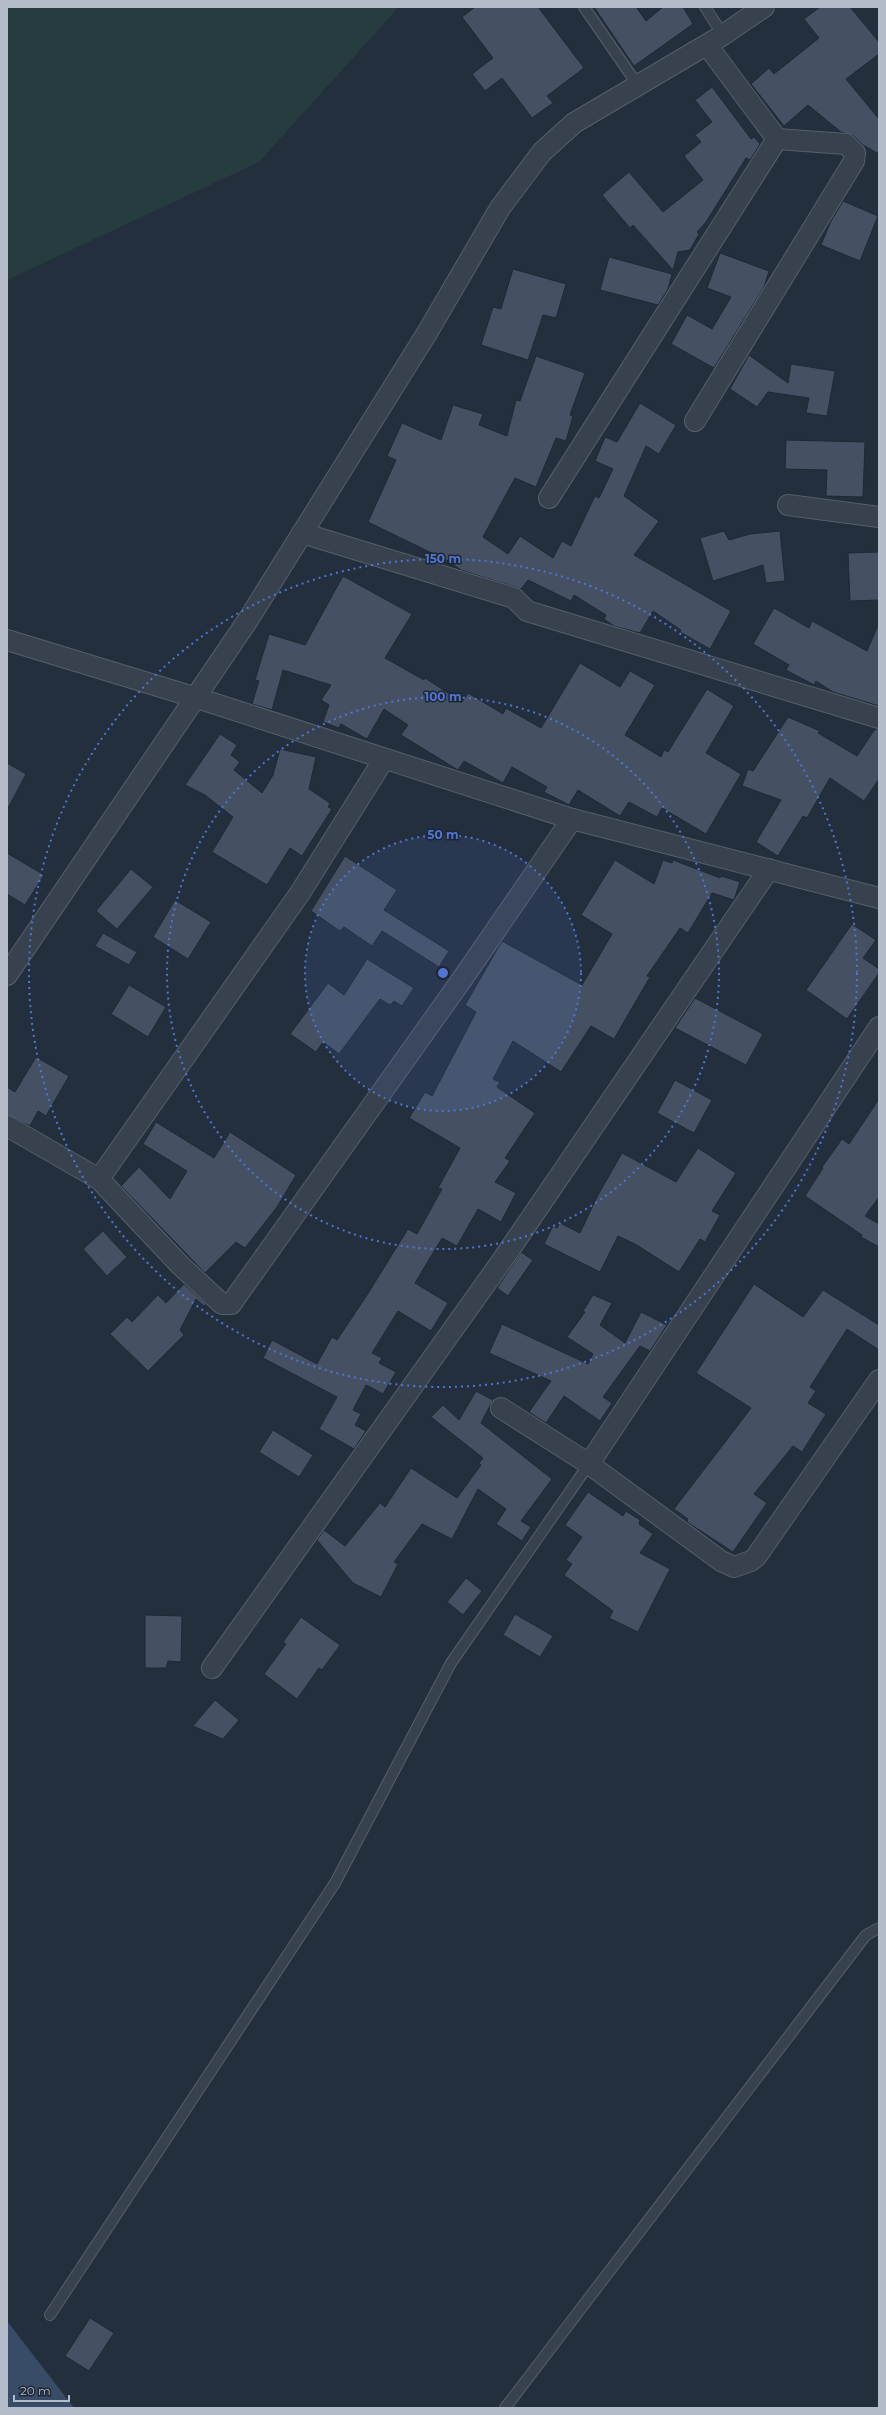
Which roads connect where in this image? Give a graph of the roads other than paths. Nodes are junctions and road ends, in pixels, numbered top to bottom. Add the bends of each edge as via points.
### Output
1 (584, 7) edge
2 (705, 7) edge
3 (764, 7) edge
4 (715, 40) junction
5 (637, 84) junction
6 (777, 139) junction
7 (695, 421) dead end
8 (549, 498) dead end
9 (788, 505) dead end
10 (879, 517) edge
11 (302, 533) junction
12 (7, 640) edge
13 (197, 698) junction
14 (879, 718) edge
15 (384, 759) junction
16 (572, 819) junction
17 (769, 869) junction
18 (879, 898) edge
19 (7, 975) edge
20 (879, 1027) edge
21 (7, 1126) edge
22 (99, 1179) junction
23 (879, 1380) edge
24 (501, 1408) dead end
25 (589, 1464) junction
26 (212, 1668) dead end
27 (879, 1928) edge
28 (50, 2315) dead end
29 (505, 2408) edge

1 - 5 lane
2 - 4 lane
3 - 4 street
4 - 5 street
4 - 6 street
5 - 11 street via 574,123 542,152 504,202 427,333
6 - 7 street via 846,144 854,153 854,161
6 - 8 street
9 - 10 street
11 - 13 street
11 - 14 street via 514,598 527,611
12 - 13 street
13 - 15 street
13 - 19 street
15 - 16 street
15 - 22 street via 300,893
16 - 17 street
16 - 22 street via 463,978 231,1304 222,1304 180,1265
17 - 18 street
17 - 26 street via 501,1262
20 - 25 street
21 - 22 street
23 - 25 street via 756,1557 739,1566 734,1567 721,1561
24 - 25 street
25 - 28 lane via 451,1663 334,1883
27 - 29 lane via 866,1935

